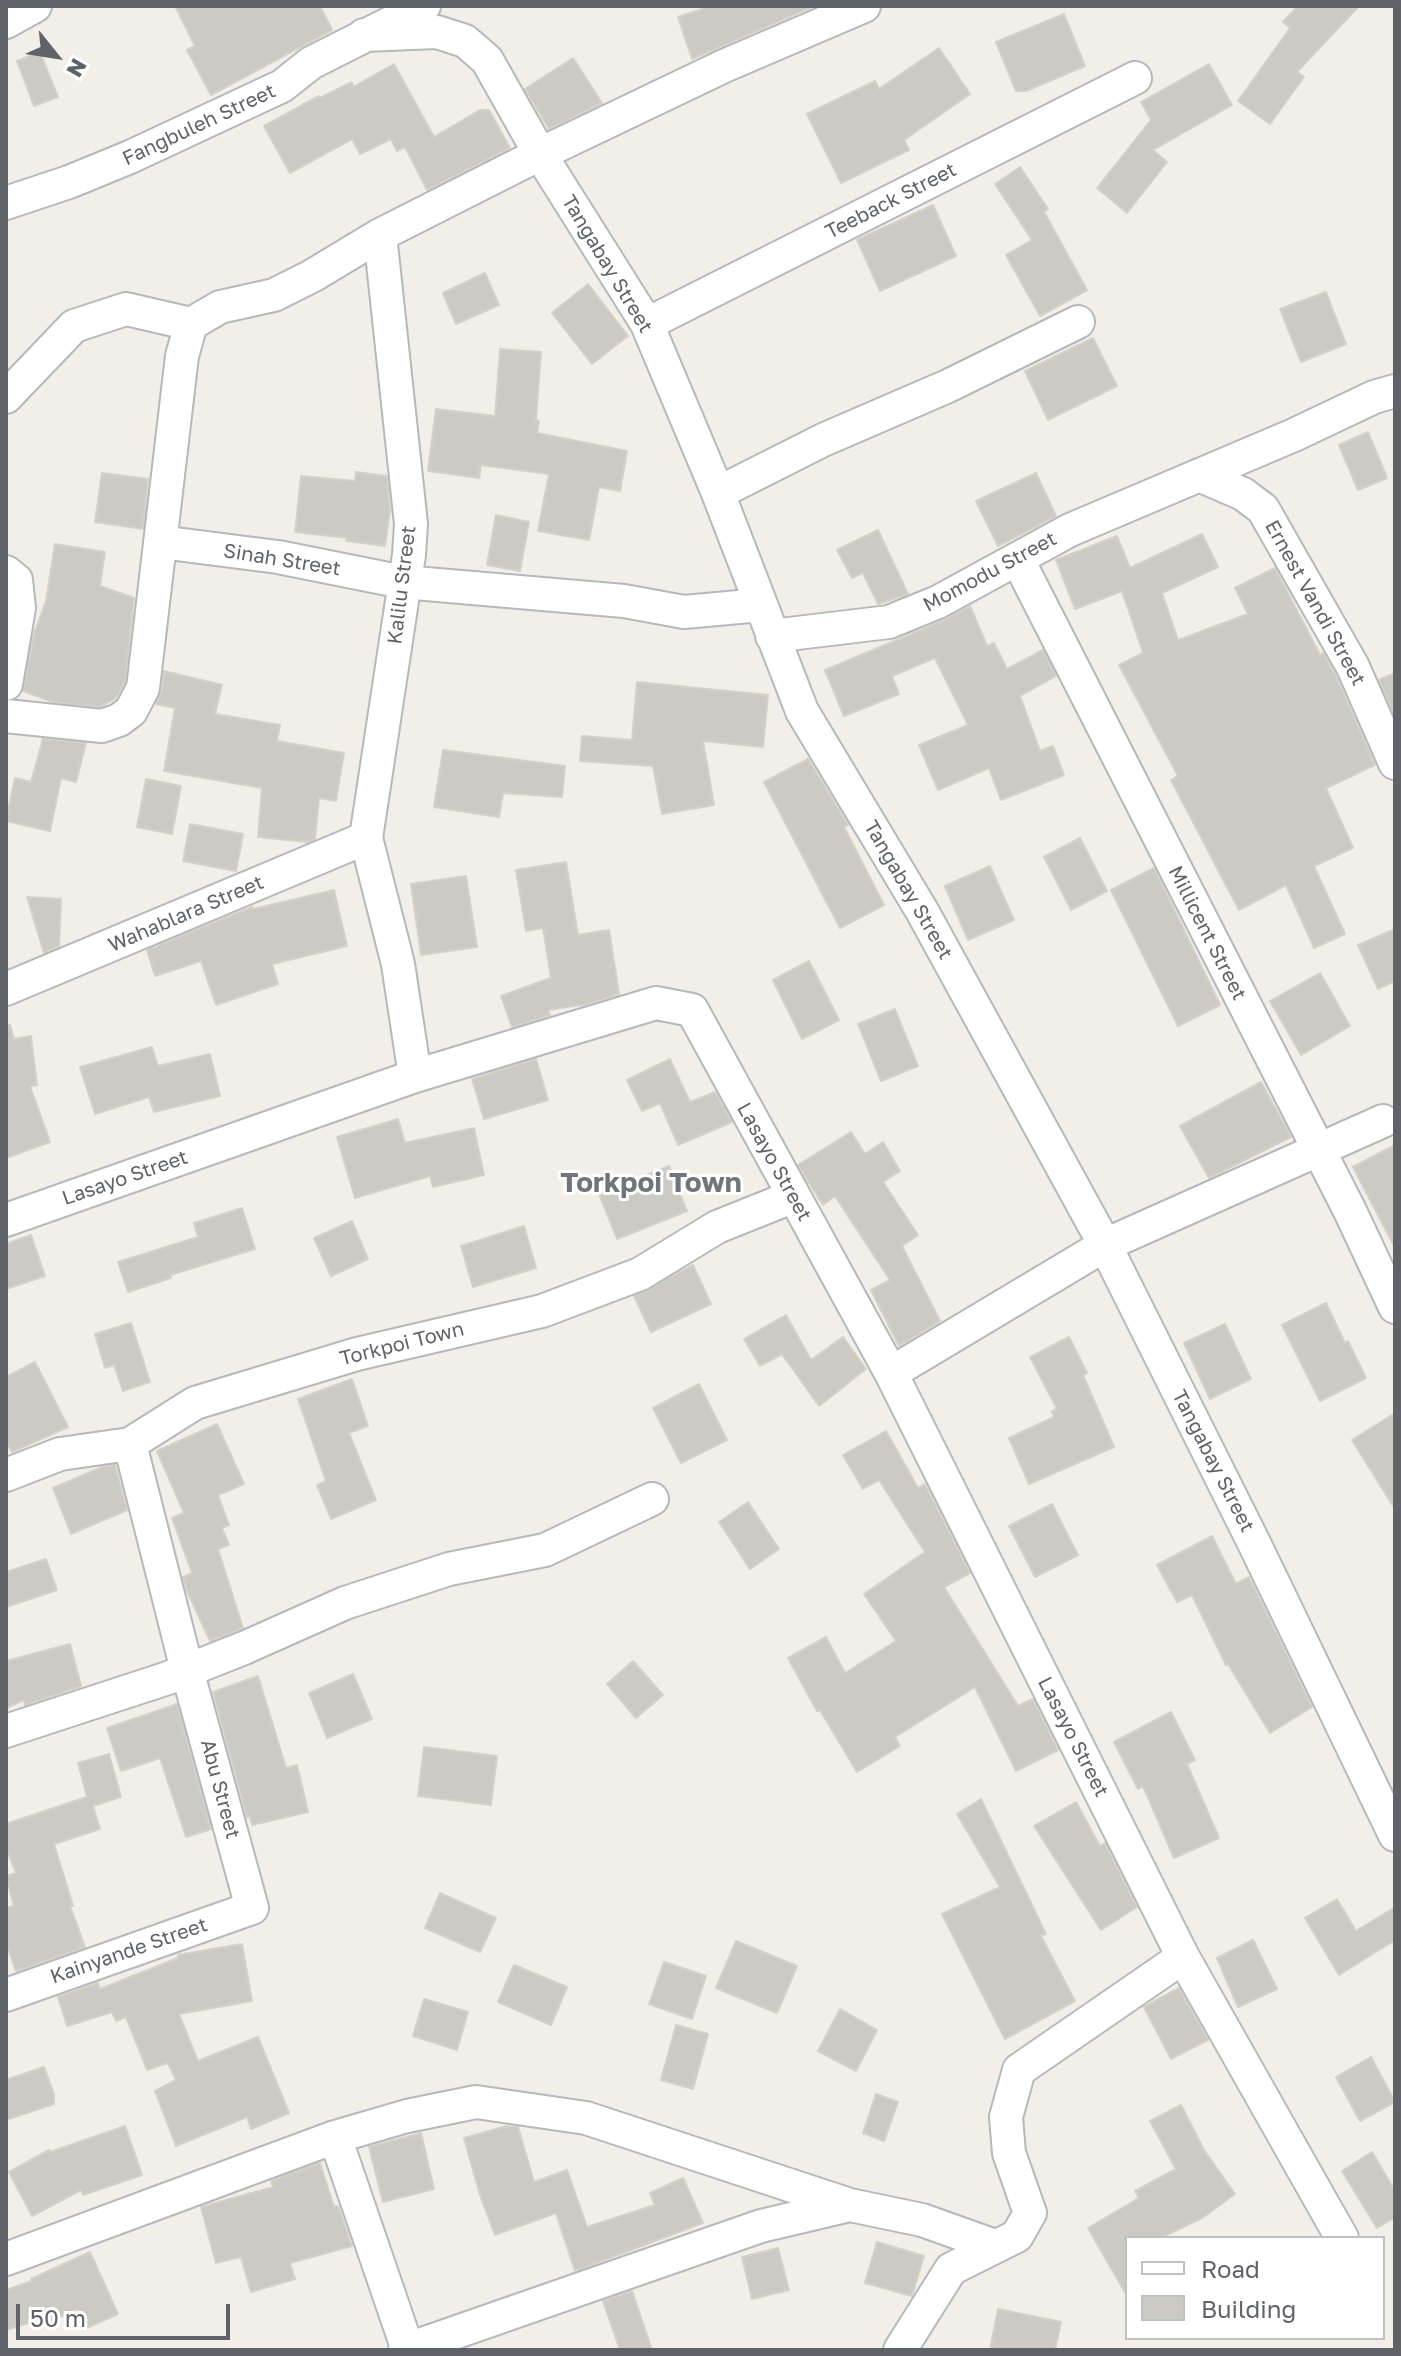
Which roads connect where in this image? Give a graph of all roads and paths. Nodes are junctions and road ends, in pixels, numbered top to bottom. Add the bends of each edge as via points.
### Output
1 (35, 6) edge
2 (424, 6) edge
3 (864, 6) edge
4 (6, 22) edge
5 (364, 35) junction
6 (1135, 78) dead end
7 (540, 154) junction
8 (6, 203) edge
9 (380, 235) junction
10 (1078, 322) dead end
11 (191, 324) junction
12 (647, 324) junction
13 (1395, 391) edge
14 (6, 397) edge
15 (1199, 475) junction
16 (718, 493) junction
17 (160, 542) junction
18 (1018, 560) junction
19 (6, 572) edge
20 (403, 582) junction
21 (761, 605) junction
22 (772, 636) junction
23 (6, 684) edge
24 (6, 716) edge
25 (1395, 763) edge
26 (366, 838) junction
27 (6, 989) edge
28 (415, 1076) junction
29 (1383, 1121) dead end
30 (1317, 1151) junction
31 (792, 1197) junction
32 (6, 1220) edge
33 (1105, 1245) junction
34 (1395, 1307) edge
35 (891, 1373) junction
36 (130, 1444) junction
37 (6, 1475) edge
38 (652, 1499) dead end
39 (187, 1670) junction
40 (6, 1731) edge
41 (1395, 1835) edge
42 (252, 1908) joint
43 (1183, 1957) junction
44 (6, 1995) edge
45 (335, 2137) junction
46 (850, 2205) junction
47 (1341, 2236) edge
48 (995, 2246) junction
49 (6, 2259) edge
50 (407, 2350) edge
51 (900, 2350) edge

1 - 4 street
2 - 5 street, Fangbuleh Street
3 - 7 street
5 - 7 street, Tangabay Street via 437,32 465,41 487,60
5 - 8 street, Fangbuleh Street via 268,93 130,157
6 - 12 street, Teeback Street
7 - 9 street
7 - 12 street, Tangabay Street
9 - 11 street via 274,295 220,307
9 - 20 street, Kalilu Street via 411,524
10 - 16 street
11 - 14 street via 126,309 74,326
11 - 17 street via 182,356
12 - 16 street, Tangabay Street
13 - 15 street, Momodu Street
15 - 18 street, Momodu Street via 1070,530
15 - 25 street, Ernest Vandi Street via 1263,509 1353,667
16 - 21 street, Tangabay Street
17 - 20 street, Sinah Street via 278,557
17 - 24 street via 143,688 131,711 102,726
18 - 22 street, Momodu Street via 889,622
18 - 30 street, Millicent Street
19 - 23 street via 16,580 19,608
20 - 21 street, Sinah Street via 624,601 684,612
20 - 26 street, Kalilu Street
21 - 22 street, Tangabay Street
22 - 33 street, Tangabay Street via 802,711 922,911
26 - 27 street, Wahablara Street
26 - 28 street via 398,964
28 - 31 street, Lasayo Street via 656,1003 692,1010
28 - 32 street, Lasayo Street
29 - 30 street
30 - 33 street
30 - 34 street, Millicent Street
31 - 35 street, Lasayo Street
31 - 36 street, Torkpoi Town via 717,1227 640,1274 542,1311 357,1354 195,1403
33 - 35 street
33 - 41 street, Tangabay Street
35 - 43 street, Lasayo Street
36 - 37 street, Torkpoi Town via 60,1454
36 - 39 street, Abu Street
38 - 39 street via 545,1550 449,1569 345,1603
39 - 40 street
39 - 42 street, Abu Street
42 - 44 street, Kainyande Street
43 - 47 street, Lasayo Street
43 - 48 street via 1019,2070 1006,2117 1009,2153 1030,2213 1017,2236
45 - 46 street via 476,2102 586,2118
45 - 49 street
45 - 50 street
46 - 48 street via 922,2220
46 - 50 street via 761,2226
48 - 51 street via 951,2269

